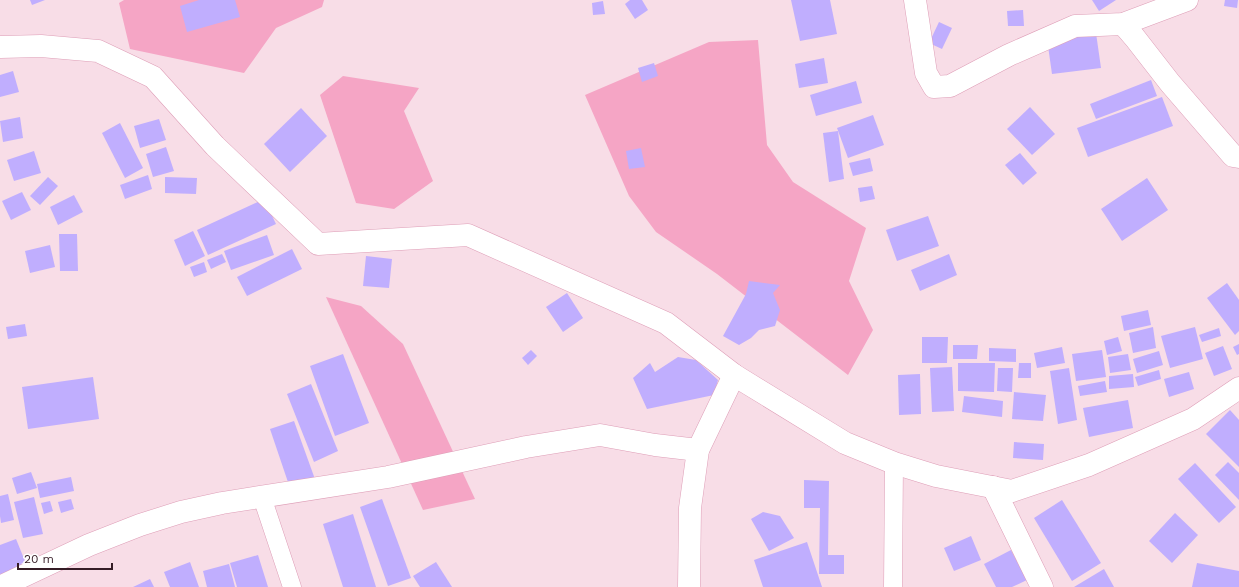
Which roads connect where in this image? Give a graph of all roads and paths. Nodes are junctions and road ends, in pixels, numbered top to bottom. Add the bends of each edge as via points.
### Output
1 (915, 0) edge
2 (1187, 0) edge
3 (1123, 24) junction
4 (0, 47) edge
5 (1239, 158) edge
6 (734, 375) junction
7 (1239, 388) edge
8 (698, 450) junction
9 (894, 462) junction
10 (993, 487) junction
11 (262, 497) junction
12 (0, 587) edge
13 (292, 587) edge
14 (689, 587) edge
15 (893, 587) edge
16 (1042, 587) edge

1 - 3 street via 926,73 934,87 950,86 1009,54 1074,26
2 - 3 street
3 - 5 street via 1223,145 1233,156
4 - 6 street via 41,46 98,51 153,77 215,146 318,244 468,235 666,323
6 - 8 street
6 - 9 street via 845,443
7 - 10 street via 1194,419 1089,465 1012,491
8 - 11 street via 600,435 526,446 388,477
8 - 14 street via 690,508
9 - 10 street via 936,476
9 - 15 lane
10 - 16 street
11 - 12 street via 181,512 140,525 89,545
11 - 13 lane

